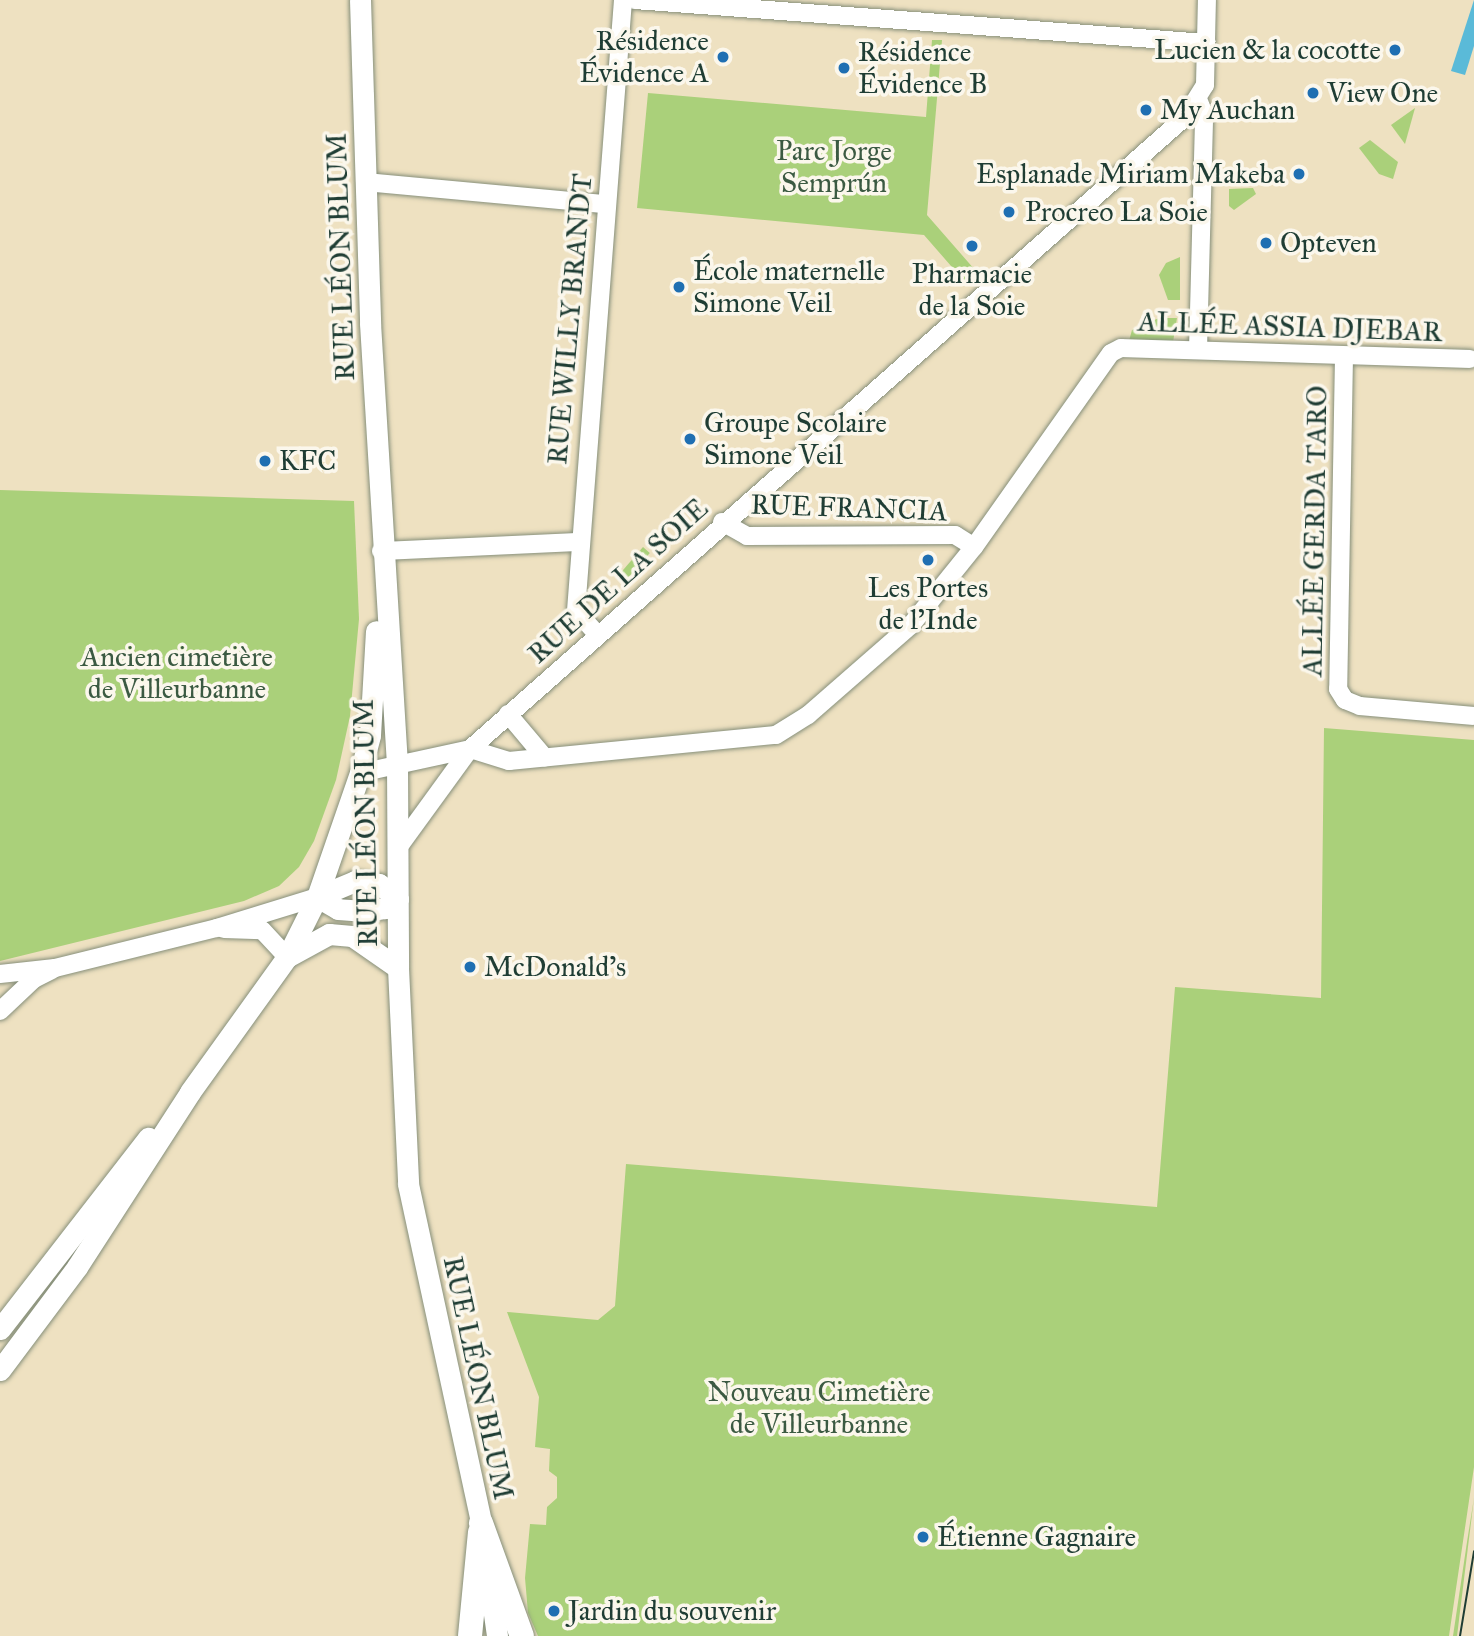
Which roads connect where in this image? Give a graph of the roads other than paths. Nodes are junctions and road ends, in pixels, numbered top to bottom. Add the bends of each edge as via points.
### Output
1 (360, 0) edge
2 (623, 0) edge
3 (635, 0) edge
4 (1207, 0) edge
5 (1206, 43) junction
6 (1201, 92) junction
7 (366, 182) junction
8 (605, 204) junction
9 (1198, 350) junction
10 (1344, 356) junction
11 (1470, 359) dead end
12 (722, 522) junction
13 (579, 542) junction
14 (974, 547) junction
15 (382, 552) junction
16 (597, 634) junction
17 (508, 714) junction
18 (1474, 716) edge
19 (470, 749) junction
20 (545, 758) junction
21 (397, 762) junction
22 (360, 773) junction
23 (398, 848) junction
24 (317, 897) junction
25 (398, 899) junction
26 (217, 928) junction
27 (287, 957) junction
28 (55, 968) junction
29 (398, 968) junction
30 (0, 974) edge
31 (0, 1011) edge
32 (190, 1092) junction
33 (0, 1329) edge
34 (0, 1370) edge
35 (481, 1523) junction
36 (470, 1636) edge
37 (497, 1636) edge
38 (522, 1636) edge

1 - 7 main road, RUE LÉON BLUM
2 - 8 street, RUE WILLY BRANDT
3 - 5 street
4 - 5 street
5 - 6 street
6 - 9 street via 1205,114
6 - 12 street, RUE DE LA SOIE via 1180,122
7 - 8 street
7 - 15 main road, RUE LÉON BLUM
8 - 13 street, RUE WILLY BRANDT
9 - 10 street, ALLÉE ASSIA DJEBAR
9 - 14 street, ALLÉE ASSIA DJEBAR via 1129,348 1111,353
10 - 11 street, ALLÉE ASSIA DJEBAR
10 - 18 street, ALLÉE GERDA TARO via 1338,689 1346,700 1360,706
12 - 14 street, RUE FRANCIA via 747,536 955,535
12 - 16 street, RUE DE LA SOIE
13 - 15 street
13 - 16 street, RUE WILLY BRANDT via 576,611
14 - 20 street via 911,625 808,715 776,735
15 - 21 main road, RUE LÉON BLUM
15 - 22 main road via 370,736
16 - 17 street, RUE DE LA SOIE
17 - 19 street, RUE DE LA SOIE
17 - 20 street
19 - 20 street via 509,761
19 - 21 street
19 - 23 street, RUE DE LA SOIE
21 - 22 street
21 - 23 main road, RUE LÉON BLUM
22 - 24 main road
23 - 25 main road, RUE LÉON BLUM
24 - 25 main road via 338,909 365,911 385,908
24 - 25 main road via 355,881 379,884
24 - 26 street
24 - 27 main road
25 - 29 main road, RUE LÉON BLUM
26 - 27 street via 262,930
26 - 28 street
27 - 29 main road via 329,934 352,936
27 - 32 main road
28 - 30 street
28 - 31 street via 34,979
29 - 35 main road, RUE LÉON BLUM via 408,1184
32 - 33 main road via 122,1167
32 - 34 main road via 104,1228
35 - 36 highway
35 - 37 main road, RUE LÉON BLUM
35 - 38 highway

